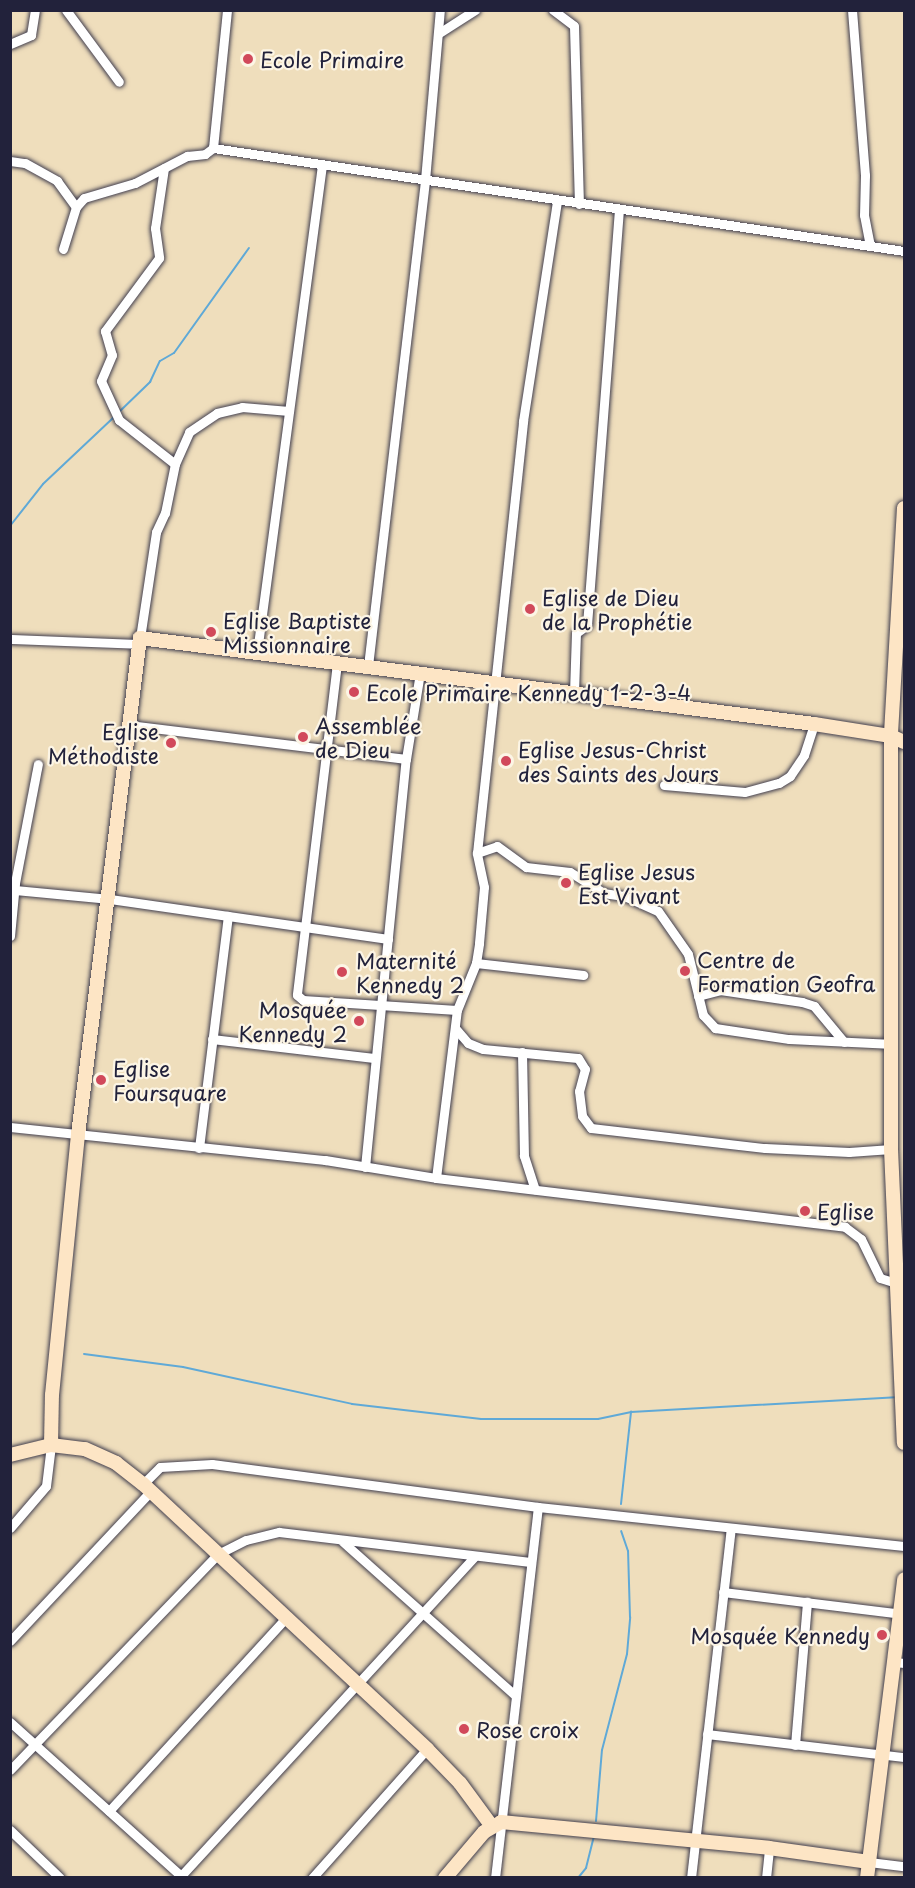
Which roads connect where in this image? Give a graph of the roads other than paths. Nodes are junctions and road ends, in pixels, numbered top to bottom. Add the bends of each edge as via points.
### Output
1 (35, 10) edge
2 (66, 10) edge
3 (227, 10) edge
4 (440, 10) edge
5 (475, 10) edge
6 (553, 10) edge
7 (852, 10) edge
8 (439, 33) junction
9 (10, 44) edge
10 (119, 82) dead end
11 (213, 148) junction
12 (10, 160) edge
13 (322, 166) junction
14 (164, 168) junction
15 (425, 180) junction
16 (557, 201) junction
17 (579, 204) junction
18 (76, 207) junction
19 (619, 210) junction
20 (870, 245) junction
21 (63, 249) dead end
22 (904, 251) edge
23 (289, 411) junction
24 (175, 464) junction
25 (904, 508) edge
26 (10, 639) edge
27 (139, 641) junction
28 (257, 652) junction
29 (337, 663) junction
30 (368, 666) junction
31 (420, 673) junction
32 (497, 683) junction
33 (574, 693) junction
34 (813, 724) junction
35 (129, 725) junction
36 (891, 736) junction
37 (904, 742) edge
38 (327, 749) junction
39 (406, 759) junction
40 (38, 764) dead end
41 (664, 785) dead end
42 (477, 853) junction
43 (14, 884) edge
44 (110, 899) junction
45 (228, 916) junction
46 (306, 928) junction
47 (10, 936) edge
48 (388, 939) junction
49 (476, 963) junction
50 (583, 975) dead end
51 (698, 996) junction
52 (380, 1005) junction
53 (457, 1010) junction
54 (455, 1028) junction
55 (212, 1038) junction
56 (844, 1042) junction
57 (893, 1044) junction
58 (522, 1052) junction
59 (374, 1058) junction
60 (10, 1127) edge
61 (78, 1135) junction
62 (199, 1148) junction
63 (891, 1149) junction
64 (366, 1167) junction
65 (436, 1178) junction
66 (535, 1189) junction
67 (896, 1283) junction
68 (904, 1443) edge
69 (51, 1445) junction
70 (10, 1455) edge
71 (147, 1487) junction
72 (538, 1507) junction
73 (10, 1528) edge
74 (730, 1528) junction
75 (343, 1542) junction
76 (904, 1546) edge
77 (218, 1554) junction
78 (475, 1556) junction
79 (530, 1562) junction
80 (904, 1579) edge
81 (723, 1592) junction
82 (807, 1602) junction
83 (422, 1613) junction
84 (901, 1614) junction
85 (286, 1617) junction
86 (10, 1641) edge
87 (900, 1662) edge
88 (357, 1683) junction
89 (515, 1695) junction
90 (10, 1722) edge
91 (708, 1734) junction
92 (35, 1743) junction
93 (795, 1745) junction
94 (427, 1749) junction
95 (883, 1755) junction
96 (904, 1757) edge
97 (10, 1770) edge
98 (109, 1811) junction
99 (496, 1823) junction
100 (10, 1830) edge
101 (696, 1840) junction
102 (769, 1848) junction
103 (869, 1862) junction
104 (904, 1866) edge
105 (181, 1877) edge
106 (60, 1878) edge
107 (312, 1878) edge
108 (445, 1878) edge
109 (495, 1878) edge
110 (690, 1878) edge
111 (766, 1878) edge
112 (867, 1878) edge

1 - 9 street via 31,35
2 - 10 street
3 - 11 street
4 - 8 street
5 - 8 street
6 - 17 street via 573,26
7 - 20 street via 865,175 864,216
8 - 15 street
11 - 13 street
11 - 14 street
12 - 18 street via 25,163 57,181
13 - 15 street
13 - 23 street
14 - 18 street via 117,189 84,198
14 - 24 street via 155,228 159,258 105,331 112,355 101,381 119,420
15 - 16 street
15 - 30 street
16 - 17 street
16 - 32 street via 523,421
17 - 19 street
18 - 21 street
19 - 20 street
19 - 33 street via 587,625 576,633
20 - 22 street
23 - 24 street via 242,407 217,413 192,428
23 - 28 street
24 - 27 street via 165,513 154,541
25 - 36 street
26 - 27 street
27 - 28 street
27 - 35 street
28 - 29 street
29 - 30 street
29 - 38 street
30 - 31 street
31 - 32 street
31 - 39 street
32 - 33 street
32 - 42 street
33 - 34 street
34 - 36 street
34 - 41 street via 801,761 779,783 745,792
35 - 38 street
35 - 44 street
36 - 37 street
36 - 57 street
38 - 39 street
38 - 46 street
39 - 48 street
40 - 43 street
42 - 49 street via 484,886
42 - 51 street via 497,846 526,867 570,872 603,893 624,896 658,912 688,954
43 - 44 street
43 - 47 street
44 - 45 street
44 - 61 street
45 - 46 street
45 - 55 street
46 - 48 street
46 - 52 street via 299,998
48 - 52 street
49 - 50 street
49 - 53 street
51 - 56 street via 720,990 802,1002 823,1014
51 - 56 street via 707,1023 725,1032
52 - 53 street
52 - 59 street
53 - 54 street
54 - 58 street via 475,1047
54 - 65 street
55 - 59 street
55 - 62 street
56 - 57 street
57 - 63 street
58 - 63 street via 572,1055 582,1063 585,1074 579,1096 584,1121 591,1128 765,1148 849,1152
58 - 66 street via 524,1156
59 - 64 street
60 - 61 street
61 - 62 street
61 - 69 street via 52,1395
62 - 64 street
63 - 67 street
64 - 65 street
65 - 66 street
66 - 67 street via 844,1227 861,1239 880,1278
67 - 68 street
69 - 70 street
69 - 71 street via 100,1454
69 - 73 street via 46,1486
71 - 72 street via 160,1467 212,1464
71 - 77 street
71 - 86 street
72 - 74 street
72 - 79 street
74 - 76 street
74 - 81 street
75 - 77 street via 279,1532 260,1535
75 - 78 street
75 - 83 street
77 - 85 street
77 - 92 street
78 - 79 street
78 - 83 street
79 - 89 street
80 - 84 street
81 - 82 street
81 - 91 street
82 - 84 street
82 - 93 street
83 - 88 street
83 - 89 street
84 - 87 street
85 - 88 street
85 - 98 street
87 - 95 street
88 - 94 street
88 - 105 street
89 - 99 street
90 - 92 street
91 - 93 street
91 - 101 street
92 - 97 street
92 - 98 street
93 - 95 street
94 - 99 street
94 - 107 street
95 - 96 street
95 - 103 street
98 - 105 street
99 - 101 street
99 - 108 street
99 - 109 street
100 - 106 street
101 - 102 street
101 - 110 street
102 - 103 street
102 - 111 street
103 - 104 street
103 - 112 street

